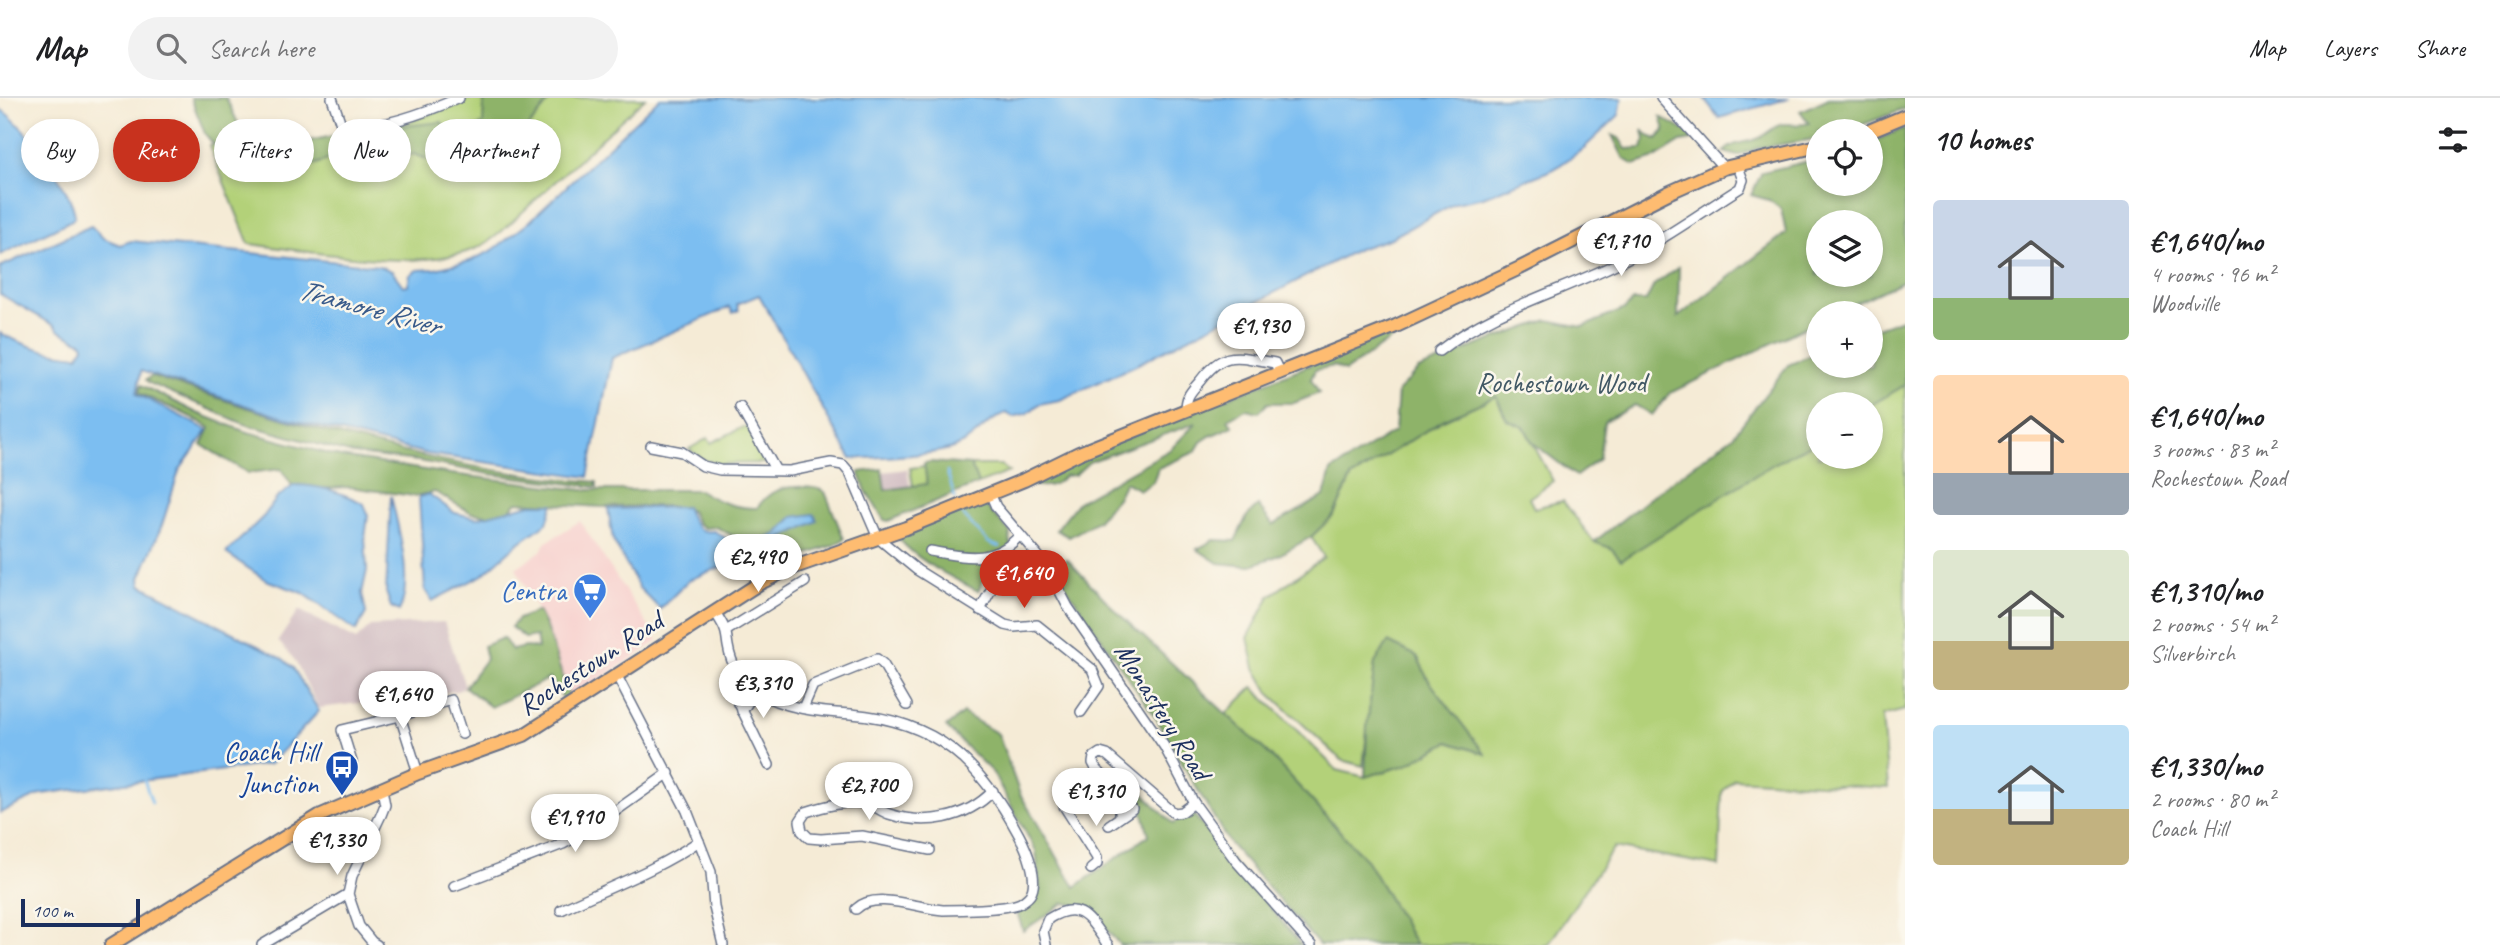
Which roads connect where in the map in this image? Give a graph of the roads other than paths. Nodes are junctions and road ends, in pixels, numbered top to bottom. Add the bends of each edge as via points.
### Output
1 (457, 98) edge
2 (1661, 98) edge
3 (332, 100) edge
4 (1905, 116) edge
5 (1883, 125) edge
6 (1806, 149) edge
7 (1737, 164) junction
8 (1724, 168) junction
9 (1439, 351) dead end
10 (1280, 374) junction
11 (740, 407) dead end
12 (1186, 410) junction
13 (651, 446) dead end
14 (775, 469) junction
15 (990, 493) junction
16 (1020, 535) junction
17 (878, 538) junction
18 (930, 551) dead end
19 (999, 575) dead end
20 (805, 582) dead end
21 (980, 610) junction
22 (715, 612) junction
23 (726, 631) junction
24 (617, 676) junction
25 (730, 687) dead end
26 (756, 691) junction
27 (907, 705) dead end
28 (803, 708) junction
29 (742, 711) junction
30 (1081, 712) dead end
31 (400, 716) junction
32 (462, 734) dead end
33 (352, 762) dead end
34 (769, 765) dead end
35 (418, 773) junction
36 (669, 773) junction
37 (1099, 774) junction
38 (382, 789) junction
39 (993, 791) junction
40 (1194, 803) junction
41 (1132, 810) dead end
42 (1120, 817) junction
43 (1109, 825) dead end
44 (699, 841) junction
45 (930, 850) dead end
46 (1091, 869) dead end
47 (454, 886) dead end
48 (348, 894) junction
49 (856, 909) dead end
50 (561, 910) dead end
51 (111, 945) edge
52 (262, 945) edge
53 (377, 945) edge
54 (723, 945) edge
55 (1046, 945) edge
56 (1108, 945) edge
57 (1311, 945) edge

1 - 3 street via 411,116 355,126 341,124
2 - 8 street
4 - 5 main road
6 - 7 main road
7 - 8 main road
7 - 9 street via 1740,188 1657,241 1625,260 1524,303
8 - 10 main road via 1396,326
10 - 12 main road
10 - 12 street via 1275,363 1233,356 1213,364 1186,399
11 - 14 street
12 - 15 main road, Rochestown Road
13 - 14 street via 682,452 711,468
14 - 17 street via 845,466
15 - 16 street, Monastery Road
15 - 17 main road, Rochestown Road
16 - 18 street via 1009,547 974,558
16 - 40 street, Monastery Road via 1046,565 1068,607 1164,746
17 - 21 street
17 - 22 main road, Rochestown Road via 789,569
19 - 21 street
20 - 23 street
21 - 30 street via 1005,625 1037,625 1092,669 1098,686
22 - 23 street
22 - 24 main road, Rochestown Road
23 - 26 street via 732,664
24 - 35 main road, Rochestown Road via 524,735
24 - 36 street
25 - 29 street
26 - 28 street
26 - 29 street
27 - 28 street via 877,659 813,685
28 - 39 street via 907,724 934,737 973,766
29 - 34 street
31 - 32 street via 451,701
31 - 33 street via 342,730
31 - 35 street
35 - 38 main road, Rochestown Road
36 - 44 street
36 - 47 street via 563,844
37 - 40 street via 1093,763 1100,753 1174,813
37 - 42 street via 1115,786
37 - 46 street via 1064,798 1064,806 1097,858
38 - 48 street via 382,815
38 - 51 main road, Rochestown Road via 319,816
39 - 45 street via 964,813 948,818 906,818 867,803 845,803 806,812 800,821 809,838 862,836
39 - 49 street via 1029,853 1034,884 1030,895 1018,904 943,910 875,901
40 - 57 street, Monastery Road via 1236,861
41 - 42 street
42 - 43 street
44 - 50 street via 671,861
44 - 54 street via 710,872
48 - 52 street
48 - 53 street via 359,926
55 - 56 street via 1043,931 1048,919 1068,910 1078,910 1089,919

